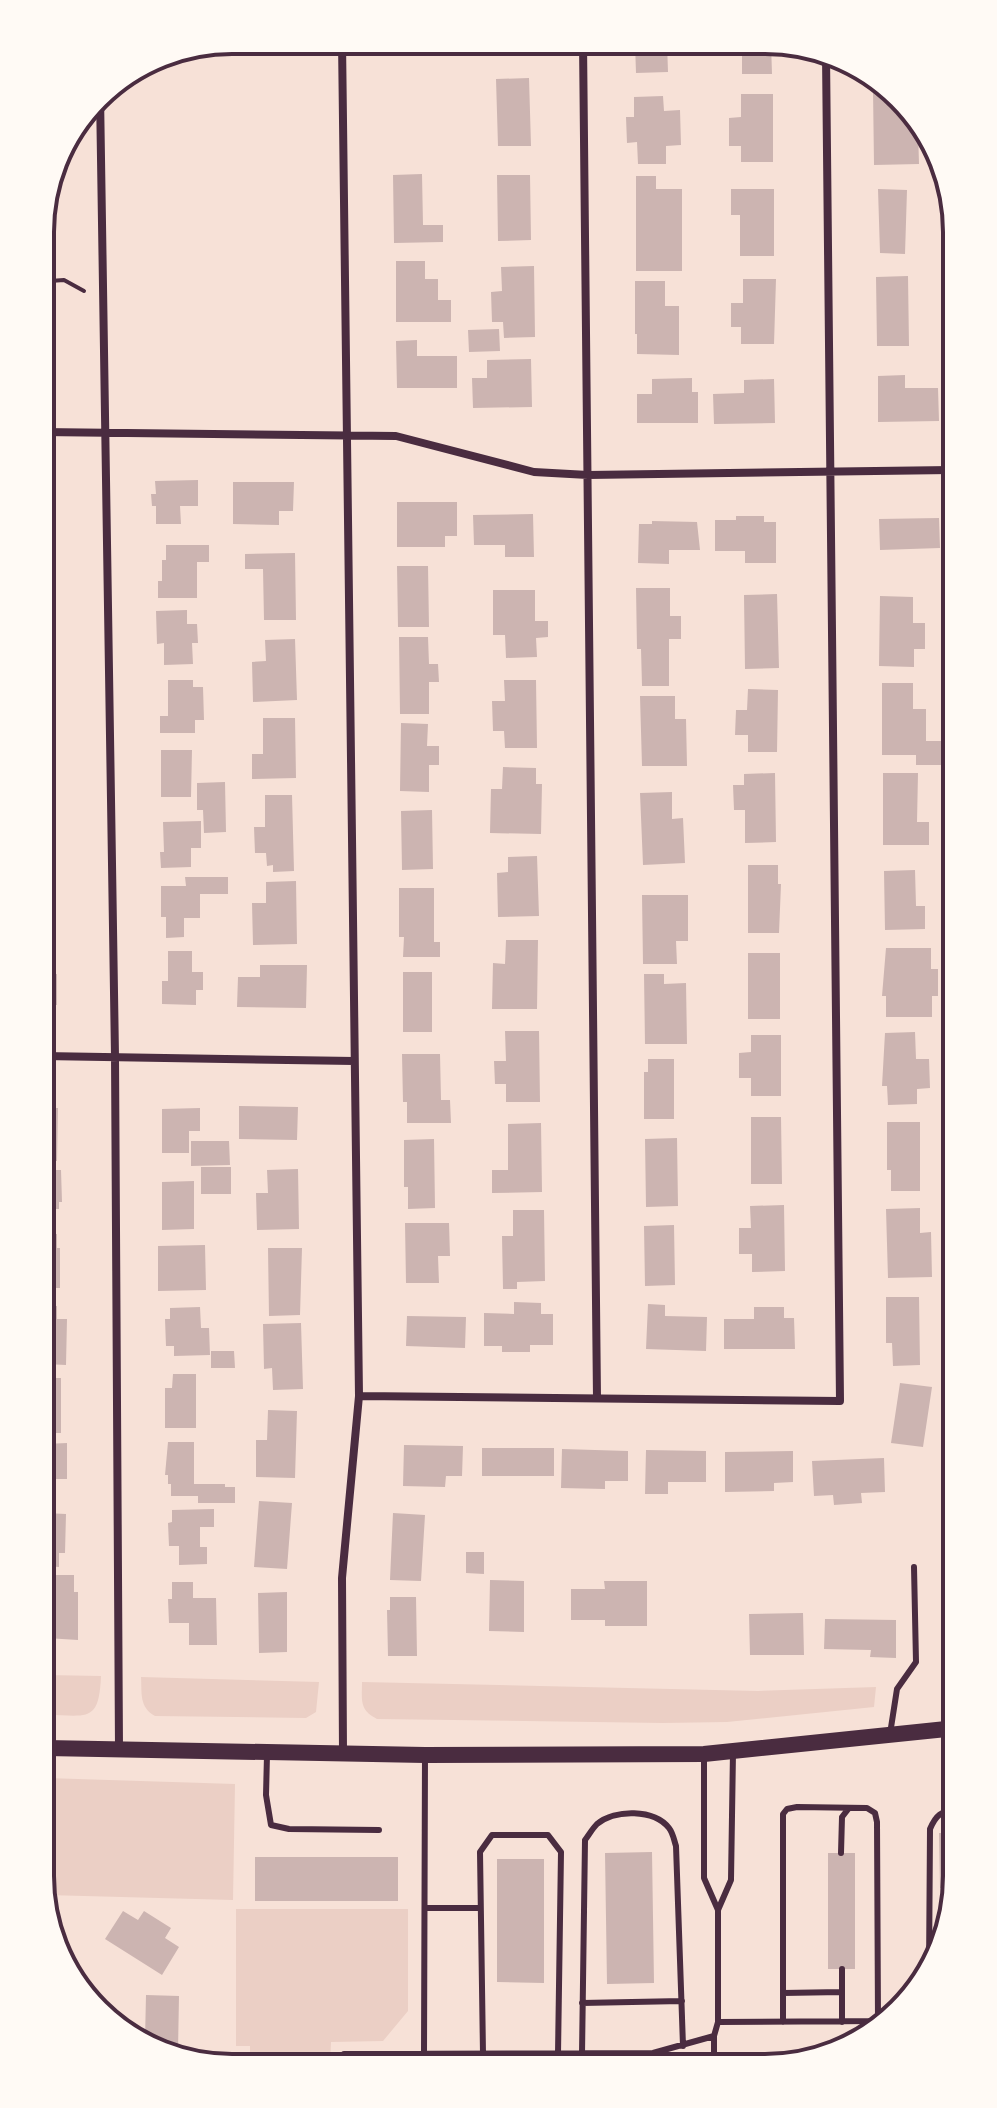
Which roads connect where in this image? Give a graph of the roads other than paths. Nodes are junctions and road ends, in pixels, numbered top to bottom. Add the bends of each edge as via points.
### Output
1 (342, 54) edge
2 (583, 54) edge
3 (826, 65) edge
4 (100, 113) edge
5 (54, 432) edge
6 (105, 432) junction
7 (347, 434) junction
8 (943, 470) edge
9 (830, 472) junction
10 (588, 475) junction
11 (54, 1056) edge
12 (115, 1056) junction
13 (354, 1061) junction
14 (359, 1396) junction
15 (597, 1398) junction
16 (914, 1567) dead end
17 (943, 1729) edge
18 (885, 1735) junction
19 (54, 1748) edge
20 (119, 1749) junction
21 (267, 1752) junction
22 (733, 1752) junction
23 (343, 1753) junction
24 (704, 1754) junction
25 (425, 1755) junction
26 (849, 1808) junction
27 (943, 1812) edge
28 (379, 1830) dead end
29 (841, 1853) dead end
30 (425, 1908) junction
31 (480, 1908) junction
32 (718, 1910) junction
33 (929, 1943) edge
34 (842, 1969) dead end
35 (842, 1992) junction
36 (783, 1993) junction
37 (682, 2001) junction
38 (582, 2003) junction
39 (879, 2012) edge
40 (867, 2021) edge
41 (718, 2022) junction
42 (783, 2022) junction
43 (842, 2022) junction
44 (714, 2036) junction
45 (683, 2046) junction
46 (344, 2054) edge
47 (424, 2054) junction
48 (483, 2054) junction
49 (558, 2054) junction
50 (582, 2054) junction
51 (714, 2054) edge

1 - 7 street
2 - 10 street
3 - 9 street
4 - 6 street
5 - 6 street
6 - 7 street
6 - 12 street
7 - 10 street via 396,436 534,472
7 - 13 street
8 - 9 street
9 - 10 street
9 - 15 street via 840,1401
10 - 15 street
11 - 12 street
12 - 13 street
12 - 20 street
13 - 14 street
14 - 15 street
14 - 23 street via 342,1578
16 - 18 lane via 916,1662 897,1689
17 - 18 main road
18 - 22 main road
19 - 20 main road
20 - 21 main road
21 - 23 main road
21 - 28 lane via 271,1825
22 - 24 main road
22 - 32 lane via 731,1880
23 - 25 main road
24 - 25 main road
24 - 32 lane via 704,1878
25 - 30 lane
26 - 29 lane via 842,1817
26 - 36 lane via 797,1807 783,1814
26 - 39 lane via 867,1808 877,1822
27 - 33 lane via 930,1829
30 - 31 lane
30 - 47 lane
31 - 48 lane
31 - 49 lane via 480,1852 492,1835 548,1835 561,1852
32 - 41 lane
34 - 35 lane
35 - 36 lane
35 - 43 lane
36 - 42 lane
37 - 38 lane
37 - 38 lane via 676,1846 661,1820 629,1813 603,1820 585,1840
37 - 45 lane
38 - 50 lane
40 - 43 lane
41 - 42 lane
41 - 44 lane
42 - 43 lane
44 - 45 lane
44 - 51 lane
45 - 50 lane via 653,2053
46 - 47 lane
47 - 48 lane
48 - 49 lane
49 - 50 lane

